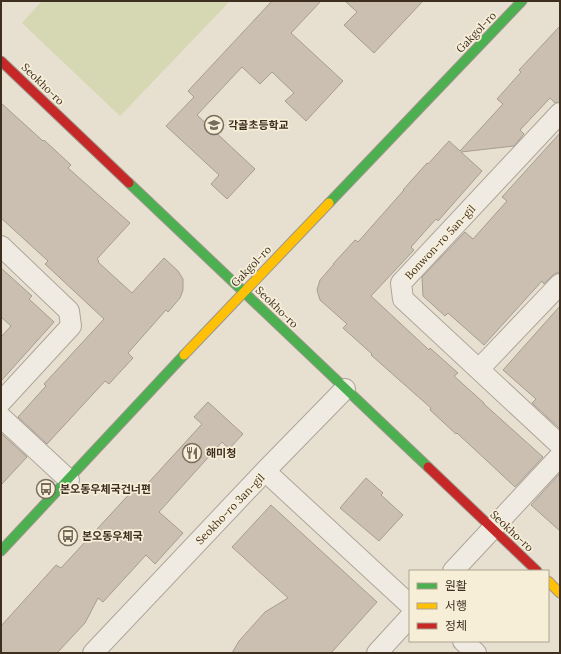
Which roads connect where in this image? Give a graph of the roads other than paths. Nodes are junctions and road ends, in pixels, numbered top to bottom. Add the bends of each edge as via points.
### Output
1 (522, 1) edge
2 (1, 61) edge
3 (560, 113) edge
4 (1, 246) edge
5 (560, 284) edge
6 (244, 291) junction
7 (479, 369) junction
8 (345, 389) junction
9 (1, 402) edge
10 (1, 417) edge
11 (560, 445) edge
12 (560, 456) edge
13 (265, 471) junction
14 (69, 480) junction
15 (492, 529) junction
16 (1, 551) edge
17 (454, 570) edge
18 (536, 570) edge
19 (549, 582) edge
20 (560, 593) edge
21 (409, 604) edge
22 (409, 619) edge
23 (464, 642) edge
24 (93, 653) edge
25 (377, 653) edge
26 (476, 653) edge

1 - 6 main road, Gakgol-ro
2 - 6 main road, Seokho-ro
3 - 7 street, Bonwon-ro 5an-gil via 401,283 403,299
4 - 9 street via 69,311 71,326
5 - 7 street
6 - 8 main road, Seokho-ro
6 - 14 main road, Gakgol-ro
7 - 11 street, Bonwon-ro 5an-gil
8 - 13 street
8 - 15 main road, Seokho-ro
10 - 14 street
12 - 15 street
13 - 21 street, Seokho-ro 3an-gil
13 - 24 street, Seokho-ro 3an-gil
14 - 16 main road, Gakgol-ro
15 - 17 street
15 - 18 main road, Seokho-ro
19 - 20 main road
22 - 25 street
23 - 26 street

